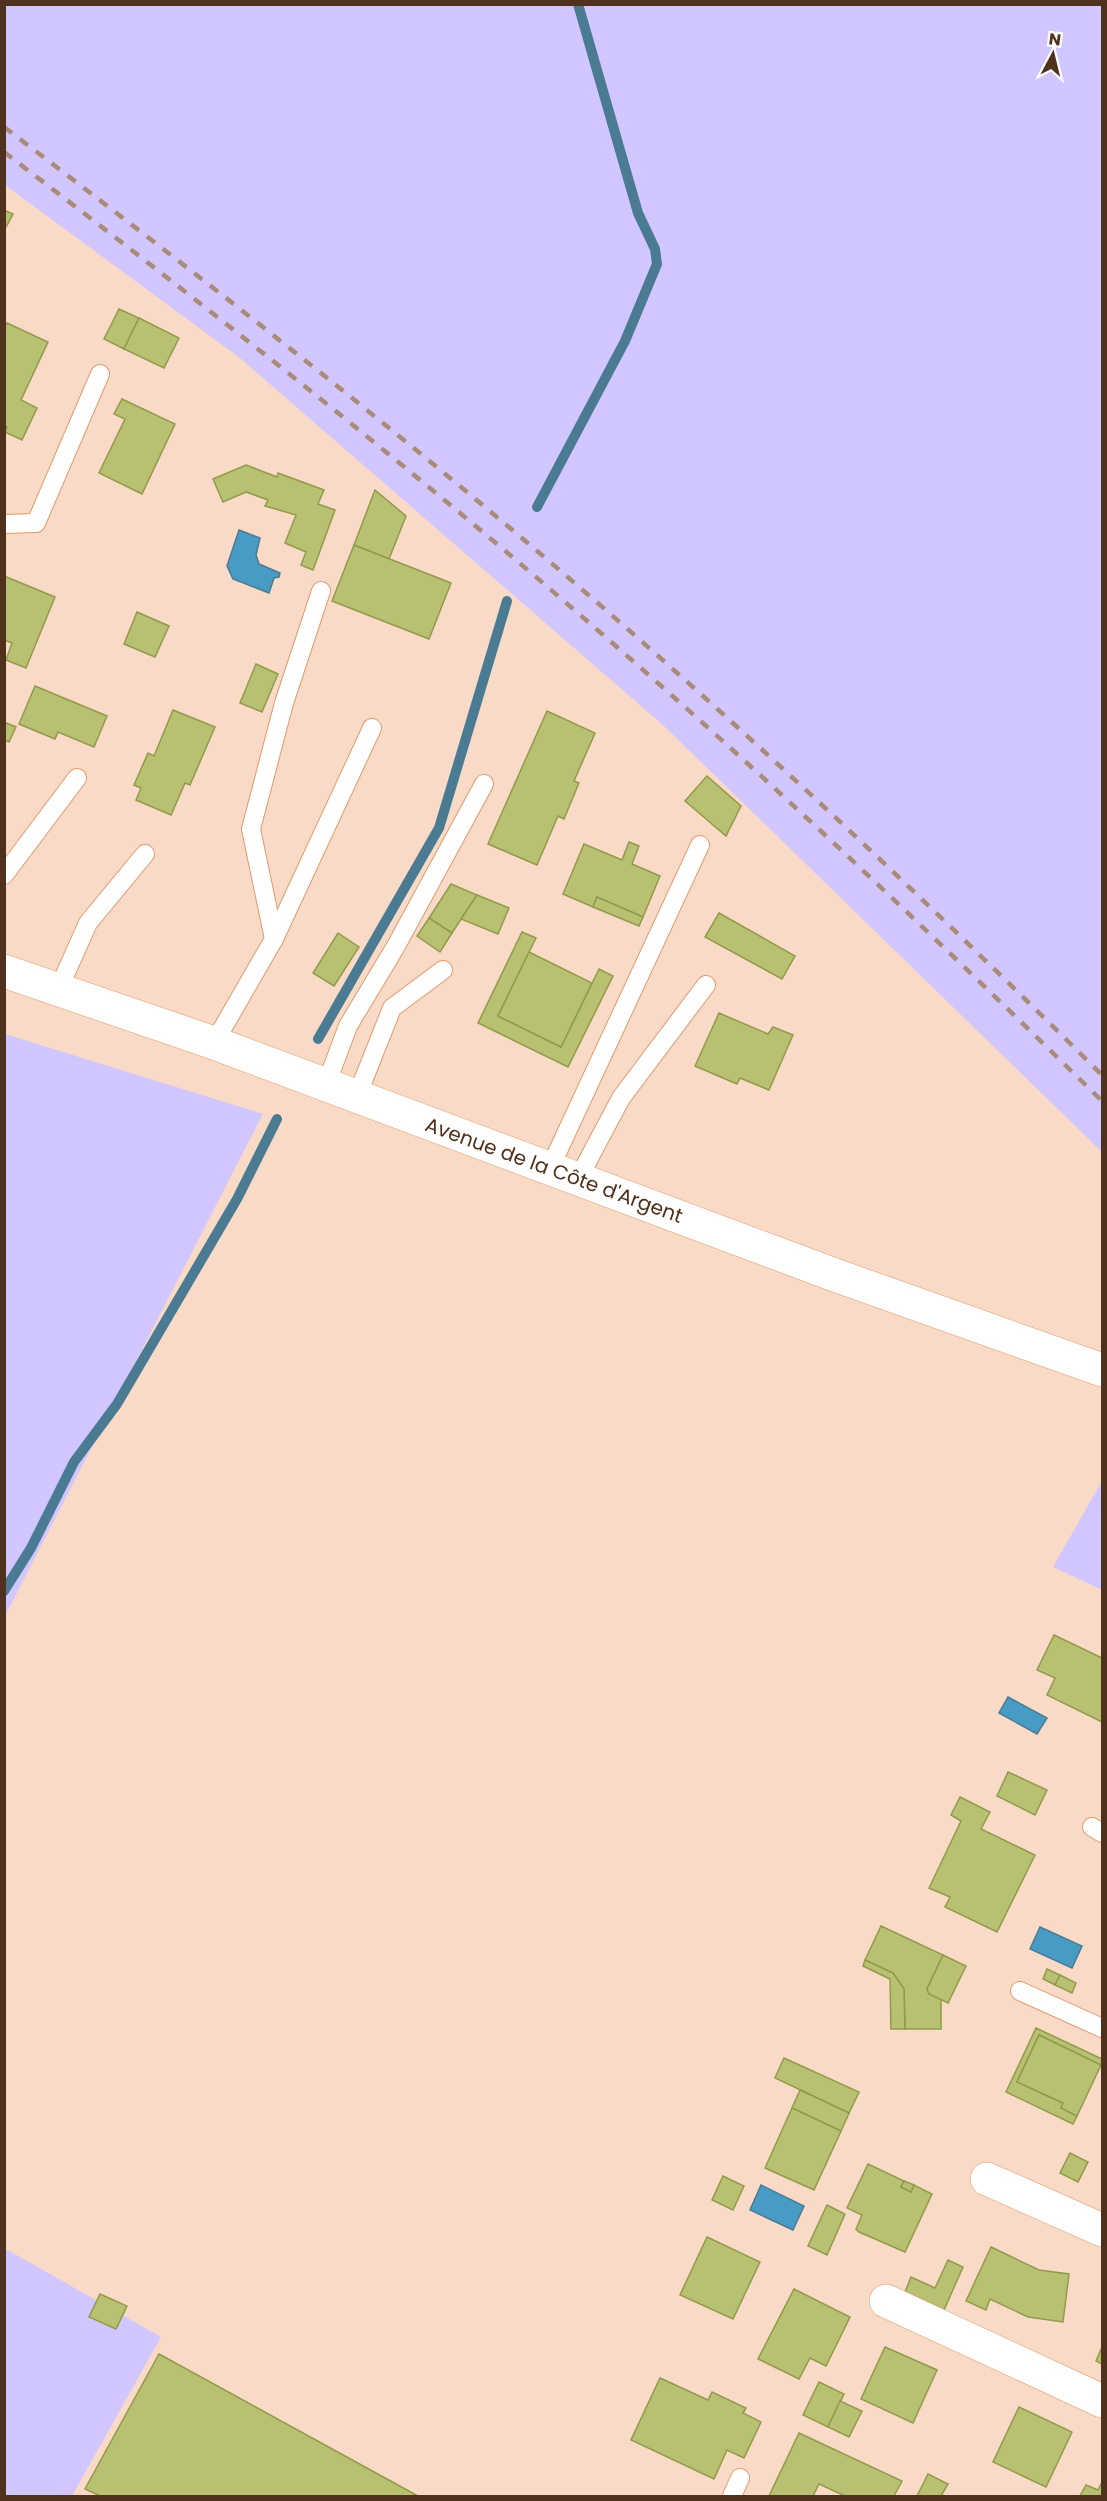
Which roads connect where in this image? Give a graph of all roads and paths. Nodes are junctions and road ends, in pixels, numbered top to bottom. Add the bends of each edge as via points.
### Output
1 (100, 374) dead end
2 (4, 524) edge
3 (321, 591) dead end
4 (372, 728) dead end
5 (77, 778) dead end
6 (484, 784) dead end
7 (700, 845) dead end
8 (145, 854) dead end
9 (4, 875) edge
10 (274, 939) junction
11 (443, 970) dead end
12 (4, 971) edge
13 (706, 985) dead end
14 (59, 988) junction
15 (214, 1043) junction
16 (326, 1085) junction
17 (357, 1096) junction
18 (564, 1173) junction
19 (1102, 1370) edge
20 (1020, 1991) dead end
21 (1102, 2028) edge
22 (987, 2179) dead end
23 (1102, 2230) edge
24 (886, 2301) dead end
25 (1102, 2401) edge
26 (740, 2478) dead end
27 (732, 2496) edge

1 - 2 lane via 36,523
3 - 10 lane via 284,703 251,829
4 - 10 lane
5 - 9 lane
6 - 16 lane via 348,1026
7 - 18 lane
8 - 14 lane via 87,923
10 - 15 lane
11 - 17 lane via 392,1008
12 - 14 main road, Avenue de la Côte d'Argent
13 - 18 lane
14 - 15 main road, Avenue de la Côte d'Argent
15 - 16 main road, Avenue de la Côte d'Argent
16 - 17 main road, Avenue de la Côte d'Argent
17 - 18 main road, Avenue de la Côte d'Argent
18 - 19 main road, Avenue de la Côte d'Argent
20 - 21 lane
22 - 23 main road
24 - 25 main road
26 - 27 lane

